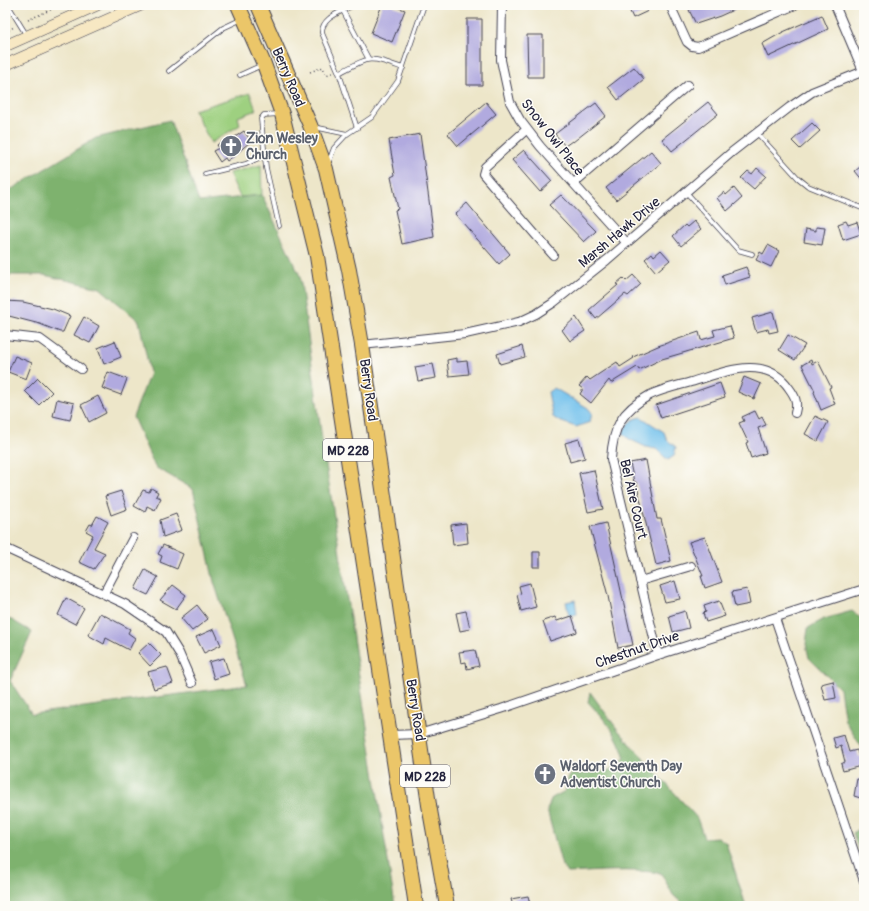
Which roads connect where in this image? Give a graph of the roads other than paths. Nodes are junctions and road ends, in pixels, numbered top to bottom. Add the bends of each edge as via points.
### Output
1 (8, 5) edge
2 (97, 5) edge
3 (141, 5) edge
4 (231, 5) edge
5 (238, 5) edge
6 (258, 5) edge
7 (265, 5) edge
8 (340, 5) edge
9 (352, 5) edge
10 (424, 5) edge
11 (502, 5) edge
12 (670, 5) edge
13 (795, 5) edge
14 (834, 5) edge
15 (343, 11) junction
16 (240, 20) junction
17 (267, 25) junction
18 (27, 36) junction
19 (256, 44) junction
20 (5, 46) edge
21 (368, 58) junction
22 (264, 64) junction
23 (5, 65) edge
24 (402, 68) junction
25 (169, 71) dead end
26 (864, 71) edge
27 (339, 72) junction
28 (240, 75) dead end
29 (688, 85) dead end
30 (282, 114) junction
31 (310, 125) junction
32 (357, 128) junction
33 (527, 129) junction
34 (757, 133) junction
35 (347, 134) junction
36 (265, 155) junction
37 (326, 169) junction
38 (205, 174) dead end
39 (574, 183) junction
40 (686, 192) junction
41 (864, 209) edge
42 (279, 226) dead end
43 (626, 242) junction
44 (752, 254) dead end
45 (553, 255) dead end
46 (5, 335) edge
47 (362, 345) junction
48 (81, 369) dead end
49 (795, 413) dead end
50 (133, 538) dead end
51 (5, 548) edge
52 (691, 566) dead end
53 (640, 581) junction
54 (864, 589) edge
55 (104, 593) junction
56 (775, 618) junction
57 (658, 655) junction
58 (192, 683) dead end
59 (419, 734) junction
60 (391, 735) junction
61 (864, 881) edge
62 (416, 906) edge
63 (447, 906) edge

1 - 18 lane
2 - 18 main road
3 - 23 main road
4 - 16 highway
5 - 19 highway, Berry Road / MD 228
6 - 17 highway, Berry Road / MD 228
7 - 17 highway
8 - 15 lane
9 - 15 lane
10 - 24 lane
11 - 33 street, Snow Owl Place via 502,60 507,89 510,102
12 - 13 street via 687,42 698,47
14 - 26 street
15 - 21 lane
15 - 27 lane via 325,22 322,27 322,33
16 - 19 highway
16 - 25 lane via 223,28
17 - 31 highway, Berry Road / MD 228
18 - 20 main road
19 - 22 highway, Berry Road / MD 228
21 - 24 lane
21 - 27 lane
22 - 28 lane
22 - 30 highway, Berry Road / MD 228
24 - 32 lane via 398,80 372,117
26 - 34 street, Marsh Hawk Drive via 812,92
27 - 32 lane
29 - 39 street
30 - 36 lane via 264,115 261,119
30 - 60 highway, Berry Road / MD 228 via 317,256
31 - 35 lane
31 - 37 highway, Berry Road / MD 228
32 - 35 lane
33 - 39 street, Snow Owl Place
33 - 45 street via 485,167 483,174
34 - 40 street, Marsh Hawk Drive
34 - 41 lane via 798,178 829,196
35 - 37 lane via 334,148
36 - 38 lane via 246,164
36 - 42 lane
37 - 47 highway, Berry Road / MD 228 via 349,270
39 - 43 street, Snow Owl Place
40 - 43 street, Marsh Hawk Drive
40 - 44 lane via 738,250
43 - 47 street, Marsh Hawk Drive via 553,303 519,322 465,334
46 - 48 street via 40,339
47 - 59 highway, Berry Road / MD 228
49 - 53 street, Bel Aire Court via 795,396 781,378 766,370 734,368 661,390 638,402 624,416 613,435 611,459
50 - 55 street
51 - 55 street
52 - 53 street
53 - 57 street, Bel Aire Court
54 - 56 street, Chestnut Drive
55 - 58 street via 126,604 166,632
56 - 57 street, Chestnut Drive
56 - 61 street
57 - 59 street, Chestnut Drive via 524,702
59 - 60 street, Chestnut Drive
59 - 63 highway, Berry Road / MD 228
60 - 62 highway, Berry Road / MD 228

